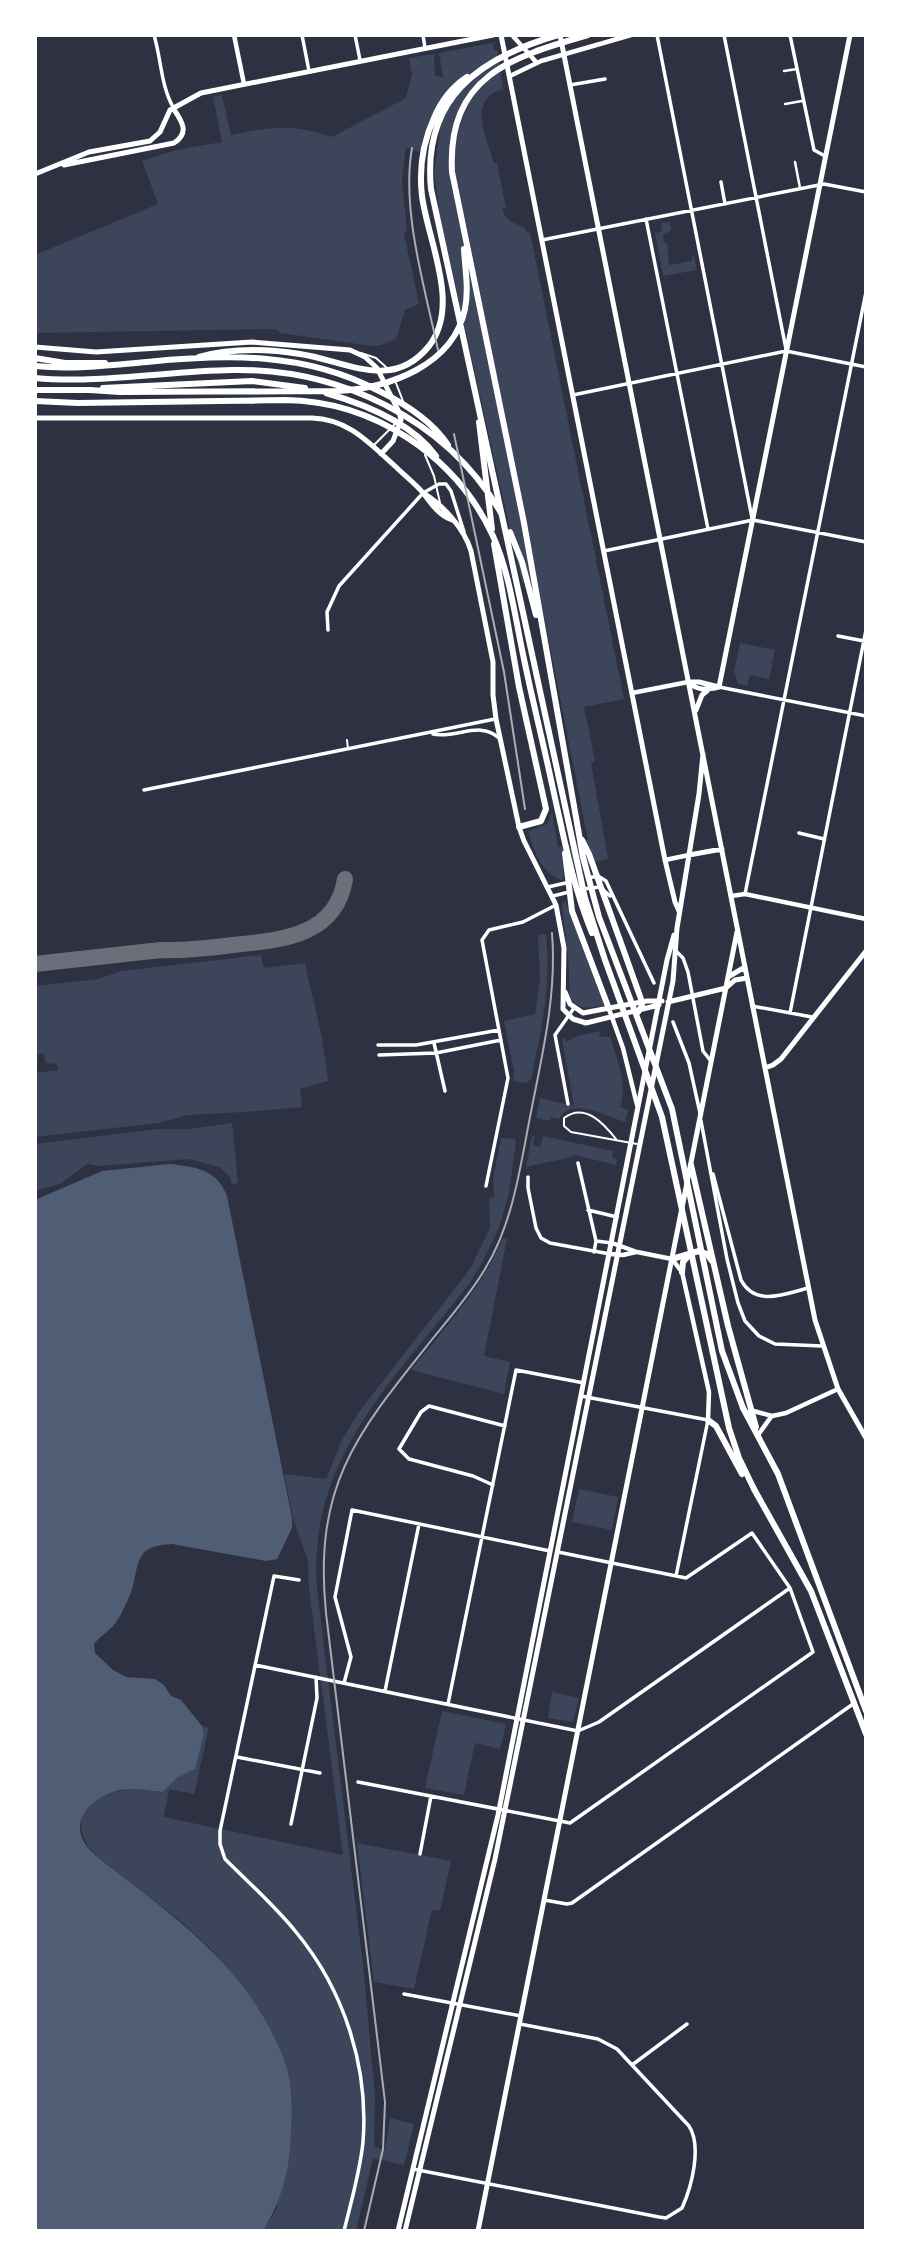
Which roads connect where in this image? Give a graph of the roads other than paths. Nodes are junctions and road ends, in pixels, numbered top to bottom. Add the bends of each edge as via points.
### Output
1 (234, 35) edge
2 (302, 35) edge
3 (355, 35) edge
4 (423, 35) edge
5 (493, 35) edge
6 (501, 35) edge
7 (512, 35) edge
8 (559, 35) edge
9 (588, 35) edge
10 (631, 35) edge
11 (657, 35) edge
12 (724, 35) edge
13 (790, 35) edge
14 (849, 35) edge
15 (155, 37) edge
16 (425, 48) junction
17 (564, 55) junction
18 (360, 61) junction
19 (537, 63) junction
20 (797, 69) junction
21 (309, 71) junction
22 (784, 71) dead end
23 (510, 76) junction
24 (605, 79) dead end
25 (244, 84) junction
26 (570, 85) junction
27 (804, 101) junction
28 (785, 104) dead end
29 (173, 108) junction
30 (182, 123) junction
31 (164, 124) junction
32 (427, 154) junction
33 (825, 156) junction
34 (795, 162) dead end
35 (57, 166) junction
36 (35, 174) edge
37 (720, 182) dead end
38 (820, 185) junction
39 (800, 188) junction
40 (866, 192) edge
41 (757, 197) junction
42 (725, 204) junction
43 (692, 210) junction
44 (646, 219) junction
45 (598, 229) junction
46 (464, 233) junction
47 (542, 240) junction
48 (866, 292) edge
49 (35, 347) edge
50 (350, 350) junction
51 (786, 351) junction
52 (199, 357) junction
53 (35, 358) edge
54 (852, 364) junction
55 (121, 365) junction
56 (723, 365) junction
57 (35, 366) edge
58 (866, 367) edge
59 (470, 369) junction
60 (678, 374) junction
61 (35, 378) edge
62 (629, 383) junction
63 (35, 390) edge
64 (90, 390) junction
65 (573, 395) junction
66 (35, 401) edge
67 (369, 413) junction
68 (35, 418) edge
69 (401, 420) junction
70 (412, 422) junction
71 (373, 446) junction
72 (381, 454) junction
73 (455, 456) junction
74 (436, 485) junction
75 (423, 493) junction
76 (441, 506) junction
77 (452, 520) junction
78 (753, 520) junction
79 (708, 529) junction
80 (818, 532) junction
81 (466, 537) junction
82 (660, 540) junction
83 (866, 542) edge
84 (604, 551) junction
85 (531, 582) junction
86 (328, 630) dead end
87 (866, 630) edge
88 (838, 636) dead end
89 (864, 641) junction
90 (688, 682) junction
91 (719, 687) junction
92 (708, 690) junction
93 (632, 694) junction
94 (784, 699) junction
95 (850, 712) junction
96 (695, 714) junction
97 (866, 716) edge
98 (496, 719) junction
99 (431, 733) junction
100 (347, 740) dead end
101 (501, 741) junction
102 (348, 750) junction
103 (703, 754) junction
104 (144, 790) dead end
105 (519, 827) junction
106 (799, 833) dead end
107 (824, 839) junction
108 (571, 842) junction
109 (722, 849) junction
110 (689, 855) junction
111 (665, 860) junction
112 (548, 887) junction
113 (745, 894) junction
114 (553, 896) junction
115 (731, 896) junction
116 (615, 904) junction
117 (556, 905) junction
118 (811, 908) junction
119 (679, 911) junction
120 (866, 919) edge
121 (677, 928) junction
122 (738, 929) junction
123 (676, 951) junction
124 (866, 951) edge
125 (745, 967) junction
126 (728, 977) junction
127 (747, 978) junction
128 (654, 983) dead end
129 (563, 987) junction
130 (637, 988) junction
131 (726, 988) junction
132 (693, 995) junction
133 (605, 999) junction
134 (668, 1001) junction
135 (642, 1002) junction
136 (659, 1003) junction
137 (752, 1006) junction
138 (574, 1008) junction
139 (609, 1009) junction
140 (638, 1012) junction
141 (790, 1013) junction
142 (569, 1016) junction
143 (613, 1017) junction
144 (813, 1018) junction
145 (673, 1022) dead end
146 (499, 1030) junction
147 (501, 1040) junction
148 (434, 1043) junction
149 (379, 1045) dead end
150 (385, 1045) junction
151 (436, 1053) junction
152 (379, 1055) dead end
153 (385, 1056) junction
154 (712, 1060) junction
155 (765, 1068) junction
156 (445, 1091) dead end
157 (568, 1104) dead end
158 (638, 1110) junction
159 (616, 1139) junction
160 (631, 1142) junction
161 (639, 1144) junction
162 (578, 1163) dead end
163 (691, 1165) junction
164 (710, 1165) junction
165 (528, 1177) dead end
166 (486, 1186) dead end
167 (620, 1199) junction
168 (628, 1200) junction
169 (588, 1210) junction
170 (617, 1217) junction
171 (596, 1241) junction
172 (615, 1244) junction
173 (695, 1251) junction
174 (594, 1252) junction
175 (637, 1252) junction
176 (613, 1254) junction
177 (673, 1259) junction
178 (713, 1262) junction
179 (682, 1272) junction
180 (809, 1288) junction
181 (822, 1346) junction
182 (584, 1383) junction
183 (838, 1389) junction
184 (584, 1396) junction
185 (643, 1408) junction
186 (743, 1408) junction
187 (752, 1411) junction
188 (772, 1416) junction
189 (708, 1420) junction
190 (505, 1426) junction
191 (758, 1436) junction
192 (866, 1438) edge
193 (493, 1485) junction
194 (754, 1489) junction
195 (419, 1524) junction
196 (482, 1538) junction
197 (554, 1551) junction
198 (612, 1564) junction
199 (676, 1577) junction
200 (299, 1580) dead end
201 (790, 1588) junction
202 (255, 1665) junction
203 (319, 1678) junction
204 (344, 1683) junction
205 (385, 1691) junction
206 (855, 1703) junction
207 (448, 1704) junction
208 (866, 1711) edge
209 (520, 1720) junction
210 (578, 1731) junction
211 (866, 1734) edge
212 (237, 1757) junction
213 (301, 1770) junction
214 (320, 1773) dead end
215 (358, 1782) dead end
216 (431, 1796) junction
217 (502, 1810) junction
218 (560, 1822) junction
219 (291, 1824) dead end
220 (420, 1854) dead end
221 (544, 1900) junction
222 (404, 1994) dead end
223 (457, 2003) junction
224 (521, 2016) junction
225 (520, 2024) junction
226 (687, 2024) dead end
227 (632, 2065) junction
228 (416, 2170) junction
229 (488, 2183) junction
230 (406, 2214) junction
231 (344, 2231) edge
232 (398, 2231) edge
233 (405, 2231) edge
234 (478, 2231) edge

1 - 25 street
2 - 21 street
3 - 18 street
4 - 16 street
5 - 16 main road
6 - 23 main road
7 - 19 street
8 - 17 main road
8 - 32 highway via 516,48 465,83 449,104
9 - 46 highway via 510,61 483,81 467,102 455,131 452,156
10 - 17 street
11 - 43 street
12 - 41 street
13 - 20 street
14 - 33 main road
15 - 29 street
16 - 18 main road
17 - 19 street
17 - 26 main road
18 - 21 main road
19 - 23 street
20 - 22 street
20 - 27 street
21 - 25 main road
23 - 47 main road
24 - 26 street
25 - 29 main road via 201,93
26 - 45 main road
27 - 28 street
27 - 33 street via 814,150
29 - 30 main road
29 - 31 main road
30 - 31 main road via 173,118
30 - 35 main road via 182,136 171,144
31 - 35 main road via 150,141 89,152
32 - 52 highway via 422,196 444,305 441,323 425,350 399,368 384,372 285,352 230,351
32 - 59 highway
33 - 38 main road
34 - 39 street
35 - 36 main road
37 - 42 street
38 - 39 street
38 - 40 street
38 - 51 main road
39 - 41 street
41 - 42 street
41 - 51 street
42 - 43 street
43 - 44 street
43 - 56 street
44 - 45 street
44 - 60 street
45 - 47 street
45 - 62 main road
46 - 64 highway via 467,288 464,314 452,339 424,366 389,382 358,389
46 - 85 highway
47 - 65 main road
48 - 54 street
49 - 50 main road via 96,352 252,342
50 - 69 main road via 381,374
50 - 70 lane via 369,354 388,369
51 - 54 street
51 - 56 street
51 - 78 main road
52 - 55 highway
52 - 73 highway via 256,357 331,370 408,408 439,431
53 - 55 highway
54 - 58 street
54 - 80 street
55 - 57 highway
56 - 60 street
56 - 78 street
59 - 105 highway via 498,574 546,809 541,821
59 - 108 highway
60 - 62 street
60 - 79 street
61 - 73 highway via 260,371 323,381 376,400 415,422
62 - 65 street
62 - 82 main road
63 - 64 highway
64 - 67 highway via 265,382 322,392
65 - 84 main road
66 - 67 highway via 297,400
67 - 108 highway via 445,468 485,521 510,589
68 - 71 main road via 321,418 346,425
69 - 70 lane
69 - 71 lane
69 - 72 main road via 393,441
70 - 74 lane
71 - 72 main road
72 - 75 main road
73 - 85 highway via 502,515
74 - 75 street
74 - 76 lane
74 - 81 street via 449,487
75 - 76 main road
75 - 77 main road
75 - 86 street via 339,586 327,612
76 - 77 main road
77 - 81 main road
78 - 79 street
78 - 80 street
78 - 91 main road
79 - 82 street
80 - 83 street
80 - 94 street
81 - 98 main road via 493,662
82 - 84 street
82 - 90 main road
84 - 93 main road
85 - 108 highway via 578,832
87 - 89 street
88 - 89 street
89 - 95 street
90 - 91 main road
90 - 92 main road
90 - 93 street
90 - 96 main road
91 - 92 main road
91 - 94 street
92 - 96 main road
93 - 111 main road
94 - 95 street
94 - 113 street
95 - 97 street
95 - 107 street
96 - 103 main road
98 - 99 street
98 - 101 main road
99 - 101 street via 449,736 482,729
99 - 102 street
100 - 102 lane
101 - 105 main road
102 - 104 street
103 - 109 main road
103 - 110 main road
105 - 112 main road
106 - 107 street
107 - 118 street
108 - 130 highway via 589,854
108 - 133 highway via 571,907
108 - 186 highway via 672,1109 725,1360
108 - 194 highway via 605,960 660,1107 731,1433
109 - 110 main road
109 - 115 main road
110 - 111 street
110 - 119 main road
111 - 119 main road
112 - 114 main road
112 - 116 street via 600,876
113 - 115 street
113 - 118 street
114 - 116 street via 597,887 606,890
114 - 117 main road
115 - 122 main road
116 - 128 street
117 - 129 main road via 564,948
117 - 146 street via 525,922 489,930 483,936
118 - 120 street
118 - 141 street
119 - 121 main road
121 - 123 main road
121 - 136 main road
122 - 125 main road
122 - 126 main road
123 - 132 street via 685,964
123 - 134 main road
124 - 144 main road
125 - 126 main road
125 - 127 main road
126 - 131 main road
127 - 131 main road
127 - 137 main road
129 - 138 main road
129 - 142 main road via 562,1006
130 - 133 highway via 630,996
130 - 135 highway
131 - 132 main road
131 - 154 main road
132 - 134 main road
132 - 154 street via 704,1051
133 - 139 highway
134 - 136 main road
134 - 161 main road
135 - 136 main road
135 - 139 main road
135 - 140 highway
136 - 140 main road
136 - 158 main road
137 - 141 street
137 - 155 main road
138 - 139 main road via 586,1013
138 - 142 street
139 - 143 street
140 - 143 main road
141 - 144 street
142 - 143 main road via 583,1023
142 - 157 street via 555,1035
143 - 158 street
144 - 155 main road via 779,1061
145 - 164 street via 689,1063
146 - 147 street
146 - 148 street
147 - 151 street
147 - 166 street via 508,1078
148 - 150 street
148 - 151 street
149 - 150 street
150 - 153 street
151 - 153 street
151 - 156 street
152 - 153 street
154 - 163 main road
155 - 180 main road
158 - 160 main road
159 - 159 lane via 595,1116 573,1113 564,1118 564,1126 571,1132
159 - 160 lane
160 - 161 lane
160 - 167 main road
161 - 168 main road
162 - 169 street
163 - 177 main road
163 - 178 highway
164 - 180 street via 746,1288 768,1297
164 - 181 street via 727,1259 745,1321 775,1344
165 - 174 street via 541,1238
167 - 168 main road
167 - 170 main road
168 - 172 main road
169 - 170 street
169 - 171 street
170 - 172 main road
171 - 172 street
171 - 174 street
172 - 175 street
172 - 176 main road
173 - 177 highway
173 - 178 highway
173 - 179 highway via 683,1262
174 - 176 street
175 - 176 street
175 - 177 street
176 - 182 main road
176 - 184 main road
177 - 179 street
177 - 185 main road
178 - 187 highway
179 - 189 street via 709,1392
180 - 181 main road
181 - 183 main road
182 - 184 main road
182 - 190 street via 516,1370
183 - 188 street
183 - 192 main road
184 - 185 street
184 - 197 main road
185 - 189 street
185 - 198 main road
186 - 187 street
186 - 191 highway
187 - 188 street
187 - 191 highway
188 - 191 street
189 - 194 highway
189 - 199 street
190 - 193 street
190 - 193 street via 429,1406 399,1449 409,1459
191 - 208 highway via 780,1479
193 - 196 street
194 - 206 highway via 811,1591
195 - 196 street
195 - 204 street via 352,1510 335,1597 351,1657
195 - 205 street
196 - 197 street
196 - 207 street
197 - 198 street
197 - 209 main road
198 - 199 street
198 - 210 main road
199 - 201 street via 690,1577 752,1533
200 - 202 street via 274,1576
201 - 210 street via 599,1722
201 - 218 street via 813,1652 574,1821
202 - 203 street
202 - 212 street
203 - 204 street
203 - 213 street
204 - 205 street
205 - 207 street
206 - 211 highway
206 - 221 street via 572,1903
207 - 209 street
209 - 210 street
209 - 217 main road
210 - 218 main road
212 - 213 street
212 - 231 street via 222,1823 220,1844 225,1859 312,1953 352,2038 363,2097 363,2141
213 - 214 street
213 - 219 street
215 - 216 street
216 - 217 street
216 - 220 street
217 - 218 street
217 - 223 main road
218 - 221 main road
221 - 224 main road
222 - 223 street
223 - 224 street
223 - 228 main road
224 - 225 main road
225 - 227 street via 605,2042
225 - 229 main road
226 - 227 street
227 - 229 street via 694,2134 696,2152 686,2196 674,2215 659,2217
228 - 229 street
228 - 230 main road
229 - 234 main road
230 - 232 main road
230 - 233 main road

